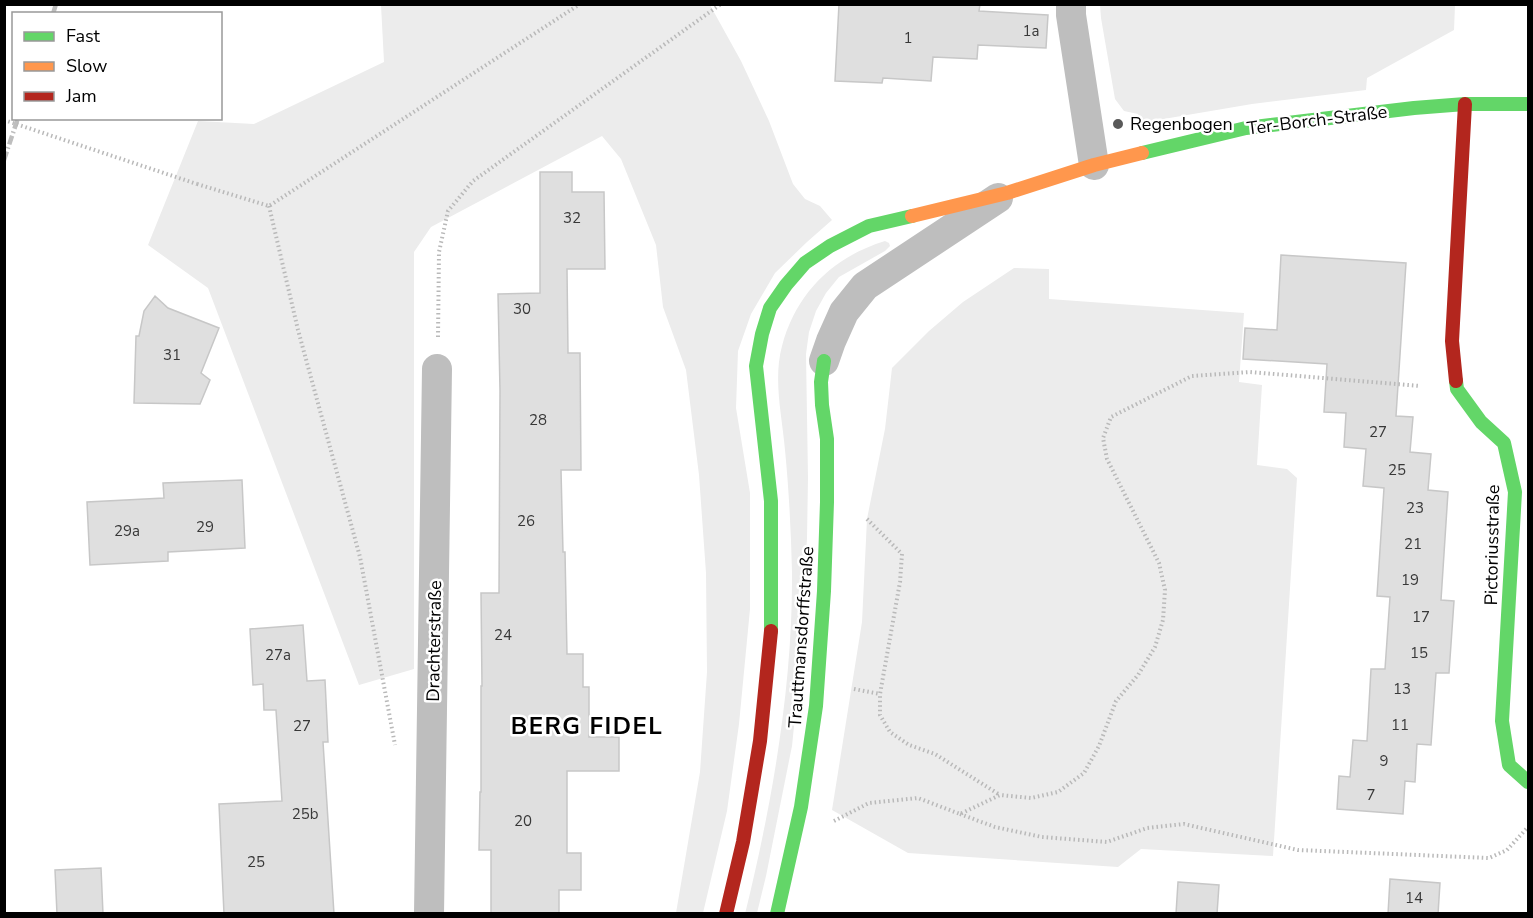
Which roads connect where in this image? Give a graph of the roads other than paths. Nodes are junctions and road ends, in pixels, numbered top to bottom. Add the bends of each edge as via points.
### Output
1 (1071, 4) edge
2 (1465, 104) junction
3 (1528, 104) edge
4 (1095, 165) junction
5 (1007, 193) junction
6 (824, 361) joint
7 (756, 366) joint
8 (437, 369) road end
9 (1528, 782) edge
10 (429, 914) edge
11 (726, 914) edge
12 (777, 914) edge

1 - 4 street
2 - 3 street, Ter-Borch-Straße
2 - 4 street, Ter-Borch-Straße via 1246,128
2 - 9 street, Pictoriusstraße via 1452,341 1457,390 1481,422 1504,443 1515,492 1502,721 1509,765
4 - 5 street, Ter-Borch-Straße
5 - 6 street, Ter-Borch-Straße via 865,286 844,312
5 - 7 street, Ter-Borch-Straße via 869,226 805,263 770,308
6 - 12 street, Trauttmansdorffstraße via 820,382 828,502 816,706 801,807
7 - 11 street, Trauttmansdorffstraße via 771,501 771,640 760,741
8 - 10 street, Drachterstraße

